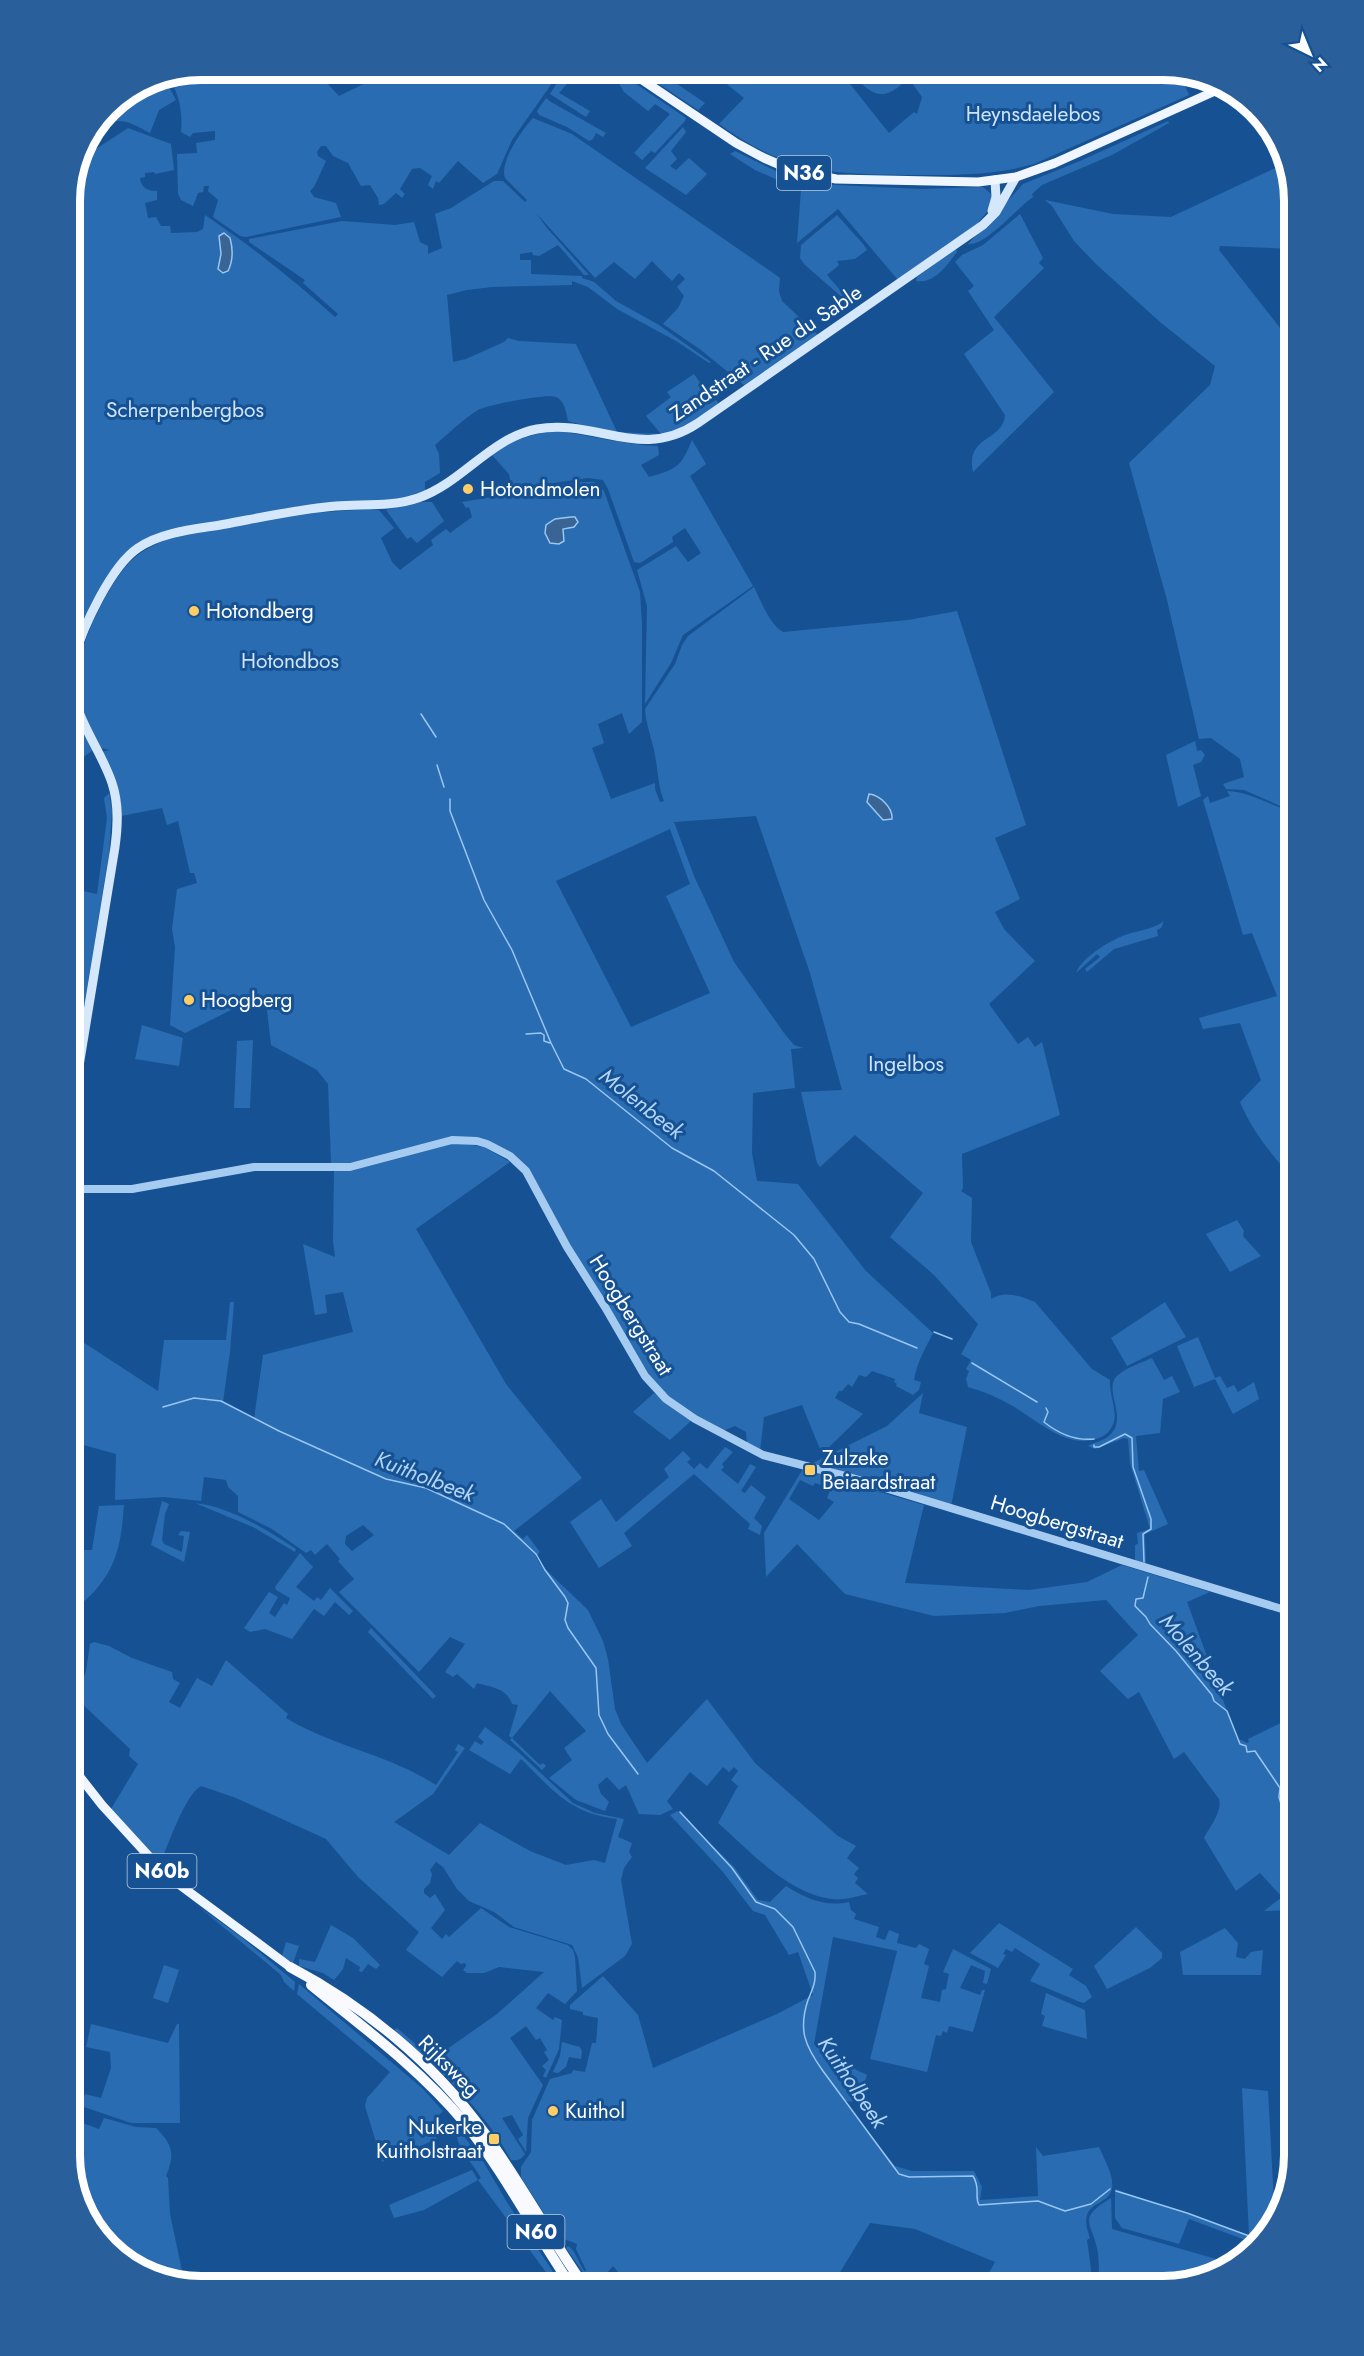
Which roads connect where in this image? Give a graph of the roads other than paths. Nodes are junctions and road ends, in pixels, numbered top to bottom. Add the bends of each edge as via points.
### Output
1 (642, 80) edge
2 (1215, 91) edge
3 (1016, 177) junction
4 (995, 180) junction
5 (975, 231) junction
6 (80, 644) edge
7 (80, 713) edge
8 (80, 1051) edge
9 (80, 1189) edge
10 (1284, 1610) edge
11 (80, 1777) edge
12 (290, 1967) junction
13 (565, 2276) edge
14 (578, 2276) edge

1 - 4 main road, N36 via 736,143 792,170 836,179
2 - 3 main road, N36
3 - 4 main road, N36
3 - 5 main road, Zandstraat - Rue du Sable via 996,212
4 - 5 main road, Zandstraat - Rue du Sable via 993,209
5 - 6 main road, Zandstraat - Rue du Sable via 692,427 669,438 634,439 564,427 536,429 506,440 444,485 416,498 307,509 172,534 143,545 126,557 110,577
7 - 8 main road, Zandstraat - Rue du Sable via 111,782 118,813
9 - 10 street, Hoogbergstraat via 132,1189 254,1167 350,1167 452,1140 487,1144 510,1156 526,1171 641,1371 666,1399 695,1419 763,1455 849,1477
11 - 12 main road, Rijksweg / N60b via 165,1874
12 - 13 highway, Rijksweg / N60 via 443,2098 483,2148
12 - 14 highway, Rijksweg / N60 via 348,2001 453,2094 497,2151

